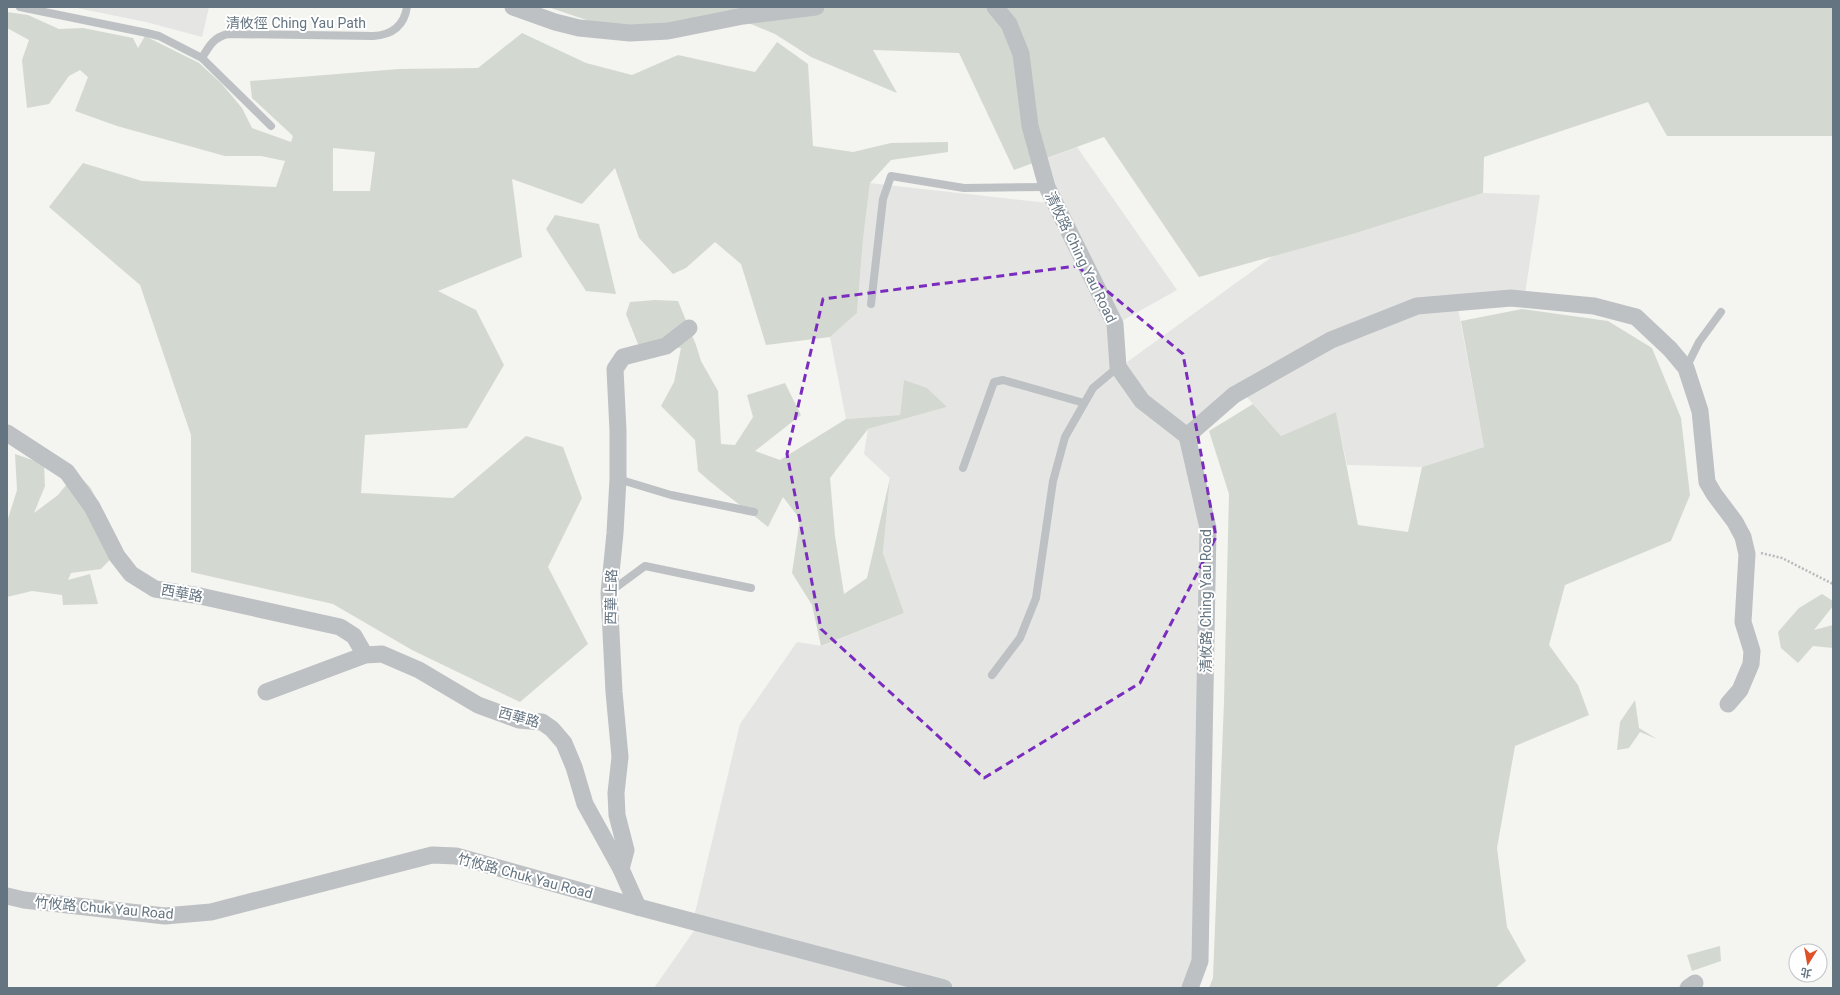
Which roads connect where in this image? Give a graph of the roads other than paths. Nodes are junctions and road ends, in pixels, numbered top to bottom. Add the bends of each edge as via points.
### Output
1 (20, 7) edge
2 (407, 7) edge
3 (513, 7) edge
4 (816, 7) edge
5 (995, 7) edge
6 (202, 58) junction
7 (271, 126) dead end
8 (1047, 188) junction
9 (871, 304) dead end
10 (1721, 312) dead end
11 (690, 328) dead end
12 (1118, 367) junction
13 (1686, 368) junction
14 (1084, 403) junction
15 (7, 433) edge
16 (1187, 436) junction
17 (963, 468) dead end
18 (618, 479) junction
19 (754, 512) dead end
20 (751, 588) dead end
21 (609, 592) junction
22 (365, 655) junction
23 (992, 675) dead end
24 (266, 692) dead end
25 (1728, 704) dead end
26 (621, 869) junction
27 (7, 896) edge
28 (638, 907) junction
29 (944, 988) edge
30 (1190, 988) edge

1 - 6 lane via 159,36
2 - 6 lane, 清攸徑 Ching Yau Path via 400,26 383,35 228,34 212,42
3 - 4 street via 579,28 630,33 668,31 744,16
5 - 8 street, 清攸路 Ching Yau Road via 1009,24 1022,54 1030,126
6 - 7 lane
8 - 9 lane via 964,188 891,176 883,199
8 - 12 street, 清攸路 Ching Yau Road via 1115,324
10 - 13 lane via 1699,342
11 - 18 street, 西華上路 via 666,346 623,358 615,369
12 - 14 lane via 1093,388
12 - 16 street via 1142,401
13 - 16 street via 1636,317 1594,306 1511,298 1417,306 1331,340 1234,395
13 - 25 street via 1700,411 1707,482 1738,527 1747,554 1743,622 1752,651 1751,664 1740,690
14 - 17 lane via 1003,380 994,382
14 - 23 lane via 1065,437 1053,481 1036,598 1020,638
15 - 22 street, 西華路 via 67,472 92,508 117,556 130,574 155,589 200,596 340,627 354,636
16 - 30 street, 清攸路 Ching Yau Road via 1208,528 1200,961
18 - 19 lane via 671,495
18 - 21 street, 西華上路
20 - 21 lane via 645,566
21 - 26 street, 西華上路 via 620,757 616,793 617,815 626,850
22 - 24 street, 西華路
22 - 26 street, 西華路 via 382,654 419,670 478,705 519,720 542,722 552,729 564,743 585,804
26 - 28 street
27 - 28 street, 竹攸路 Chuk Yau Road via 165,916 211,912 432,855 456,856
28 - 29 street, 竹攸路 Chuk Yau Road

